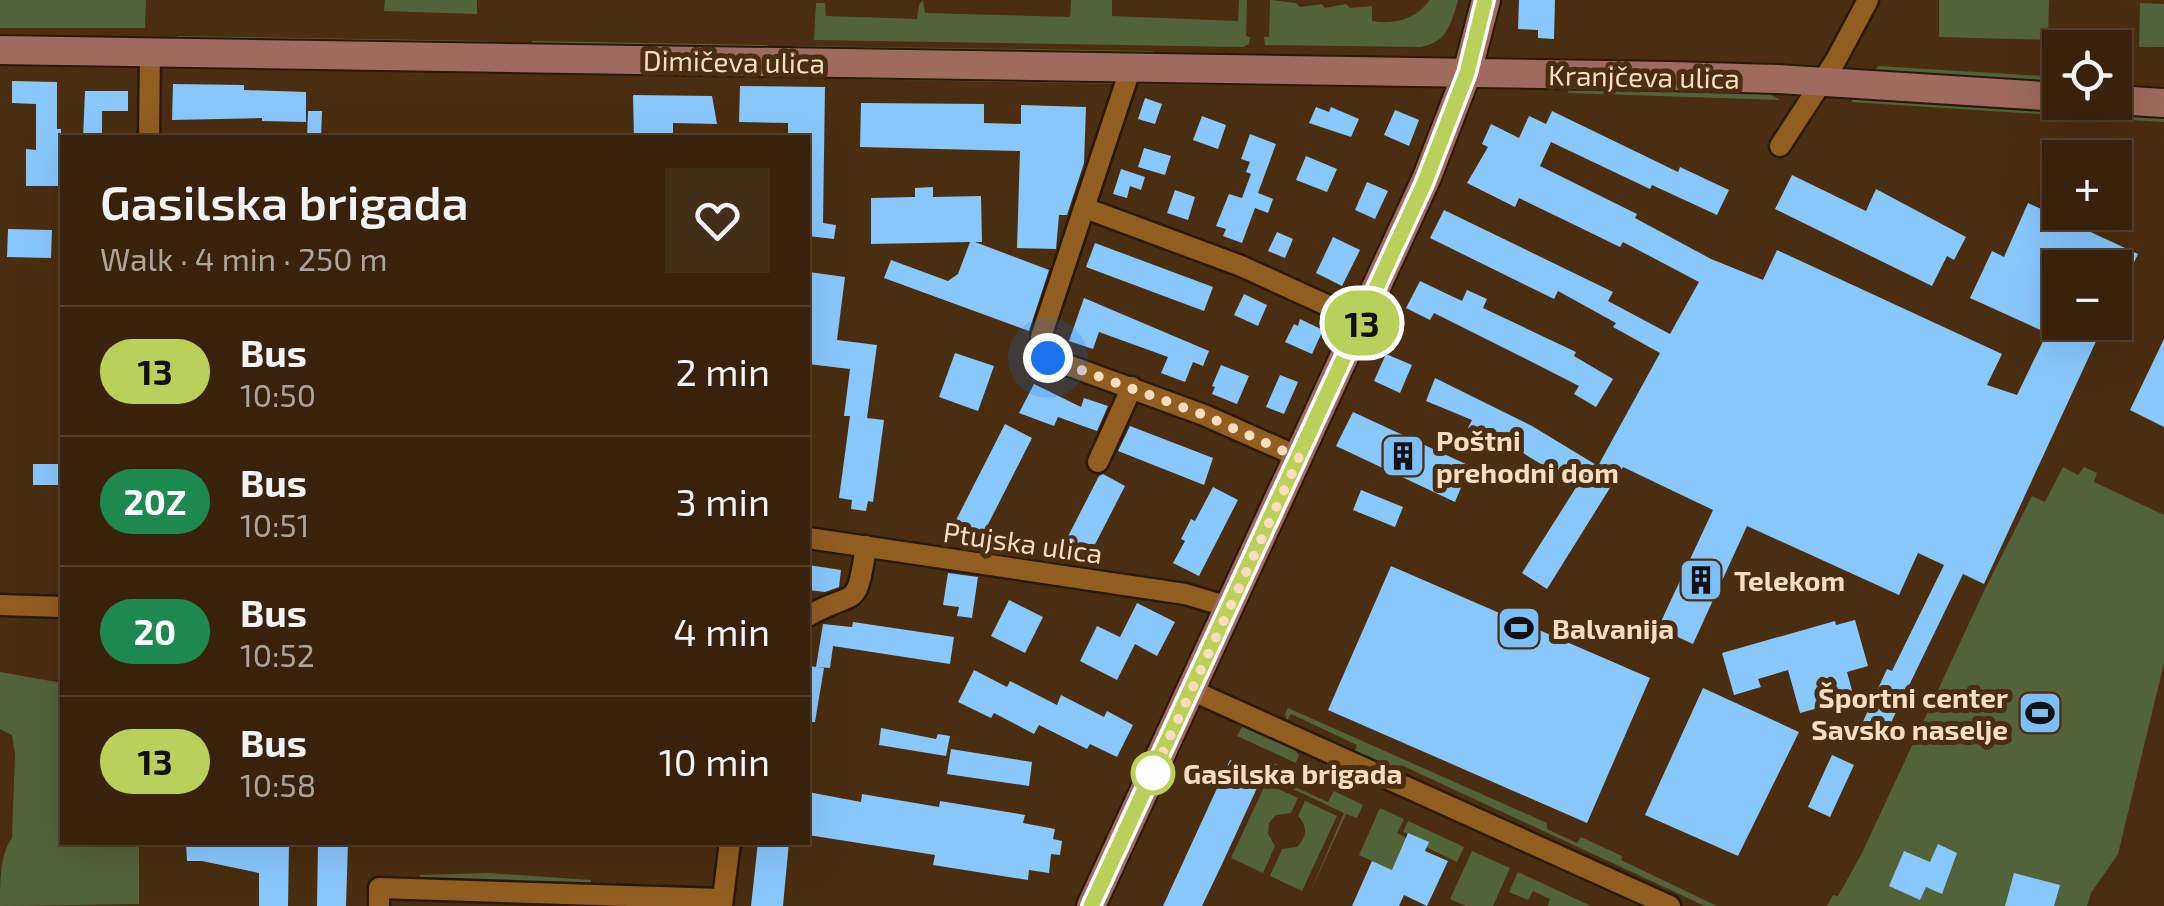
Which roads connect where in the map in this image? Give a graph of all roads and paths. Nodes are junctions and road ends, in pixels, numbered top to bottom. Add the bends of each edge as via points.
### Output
1 (1486, 0) edge
2 (1868, 0) edge
3 (0, 50) edge
4 (150, 52) junction
5 (1467, 73) junction
6 (1128, 76) junction
7 (1821, 82) junction
8 (2042, 96) edge
9 (2132, 101) edge
10 (2164, 103) edge
11 (149, 135) edge
12 (1780, 146) dead end
13 (1085, 208) junction
14 (1370, 324) junction
15 (1132, 387) junction
16 (1299, 458) junction
17 (1098, 462) dead end
18 (810, 538) edge
19 (866, 546) junction
20 (0, 605) edge
21 (60, 607) edge
22 (1229, 607) junction
23 (810, 615) edge
24 (1191, 690) junction
25 (730, 845) edge
26 (379, 897) edge
27 (722, 902) edge
28 (1091, 906) edge
29 (1670, 906) edge

1 - 5 street
2 - 7 street
3 - 4 street, Dimičeva ulica
4 - 6 street, Dimičeva ulica
4 - 11 street
5 - 6 street, Dimičeva ulica
5 - 7 street, Kranjčeva ulica
5 - 14 street
6 - 13 street
7 - 8 street, Kranjčeva ulica
7 - 12 street
9 - 10 street
13 - 14 street via 1241,266
13 - 15 street via 1040,348 1048,358
14 - 16 street
15 - 16 street
15 - 17 street
16 - 22 street
18 - 19 street, Ptujska ulica
19 - 22 street, Ptujska ulica via 1185,594
19 - 23 street via 854,596
20 - 21 street
22 - 24 street
24 - 28 street
24 - 29 street
25 - 27 street
26 - 27 street

